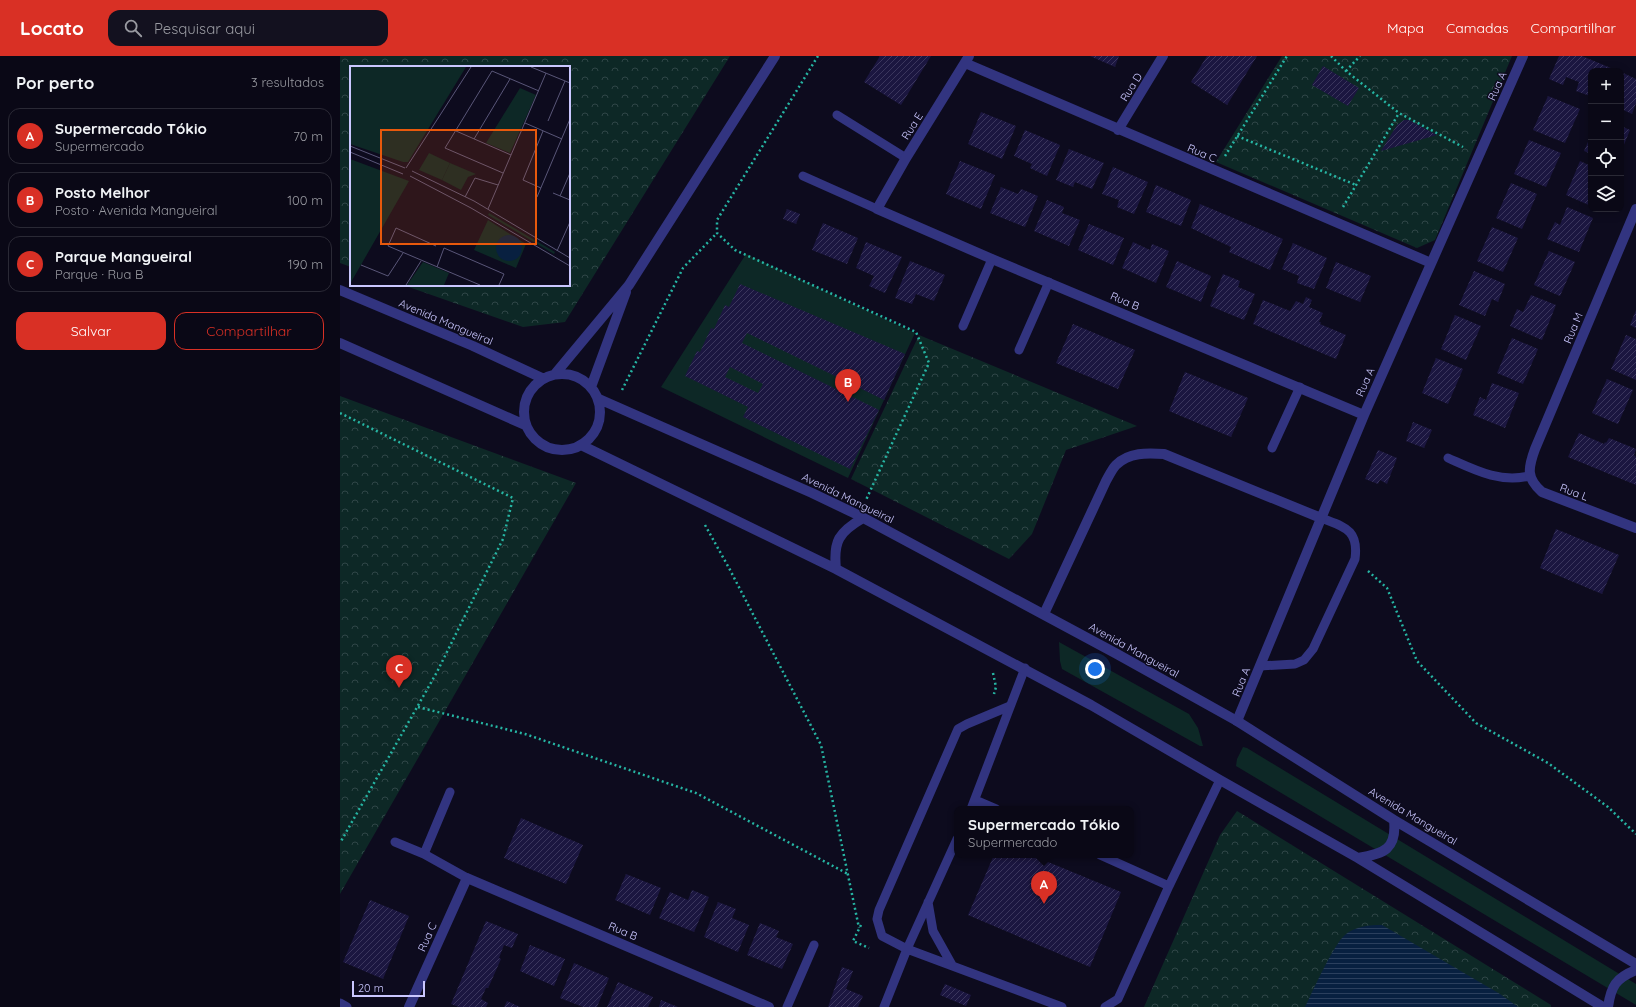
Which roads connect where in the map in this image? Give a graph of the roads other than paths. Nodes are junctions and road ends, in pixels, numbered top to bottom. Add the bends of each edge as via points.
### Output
1 (775, 56) edge
2 (1164, 56) edge
3 (1523, 56) edge
4 (967, 60) edge
5 (837, 115) dead end
6 (1118, 130) junction
7 (906, 158) junction
8 (803, 176) dead end
9 (877, 209) junction
10 (1636, 209) edge
11 (992, 259) junction
12 (1431, 263) junction
13 (1049, 282) junction
14 (629, 285) junction
15 (340, 290) edge
16 (962, 326) dead end
17 (340, 343) edge
18 (1019, 350) dead end
19 (554, 374) junction
20 (542, 378) junction
21 (591, 386) junction
22 (1300, 387) junction
23 (598, 399) junction
24 (1364, 415) junction
25 (525, 425) junction
26 (581, 445) junction
27 (1272, 448) dead end
28 (1448, 458) dead end
29 (1529, 476) junction
30 (861, 516) junction
31 (1321, 518) junction
32 (1636, 528) edge
33 (836, 569) junction
34 (1044, 614) junction
35 (1260, 666) junction
36 (1025, 668) junction
37 (1010, 706) junction
38 (1237, 721) junction
39 (1220, 780) junction
40 (450, 792) dead end
41 (975, 800) junction
42 (972, 806) edge
43 (989, 806) edge
44 (1394, 820) junction
45 (395, 842) dead end
46 (954, 845) edge
47 (424, 854) junction
48 (1107, 858) edge
49 (1358, 858) junction
50 (467, 878) junction
51 (1169, 886) junction
52 (928, 900) junction
53 (814, 945) dead end
54 (907, 949) junction
55 (1636, 964) edge
56 (952, 965) junction
57 (1636, 970) edge
58 (340, 1003) edge
59 (347, 1007) edge
60 (409, 1007) edge
61 (769, 1007) edge
62 (787, 1007) edge
63 (884, 1007) edge
64 (1062, 1007) edge
65 (1105, 1007) edge
66 (1603, 1007) edge
67 (1608, 1007) edge

1 - 14 street
2 - 6 street, Rua D
3 - 12 street, Rua A
4 - 6 street, Rua C
4 - 7 street, Rua E
5 - 7 lane
6 - 12 street, Rua C
7 - 9 street, Rua E
8 - 9 lane
9 - 11 street, Rua B
10 - 29 street, Rua M via 1532,456
11 - 13 street, Rua B
11 - 16 lane
12 - 24 street, Rua A
13 - 18 lane
13 - 22 street, Rua B
14 - 19 street
14 - 21 street
15 - 20 street, Avenida Mangueiral
17 - 25 street
19 - 20 street
19 - 21 street via 568,374 581,378
20 - 25 street via 532,387 525,399
21 - 23 street
22 - 24 street, Rua B
22 - 27 lane
23 - 26 street via 598,424 592,436
23 - 30 street, Avenida Mangueiral
24 - 31 street, Rua A
25 - 26 street via 532,436 555,450 569,450
26 - 33 street
28 - 29 lane via 1503,478 1517,479
29 - 32 street, Rua L via 1542,492
30 - 33 street via 843,531 838,540 834,554
30 - 34 street, Avenida Mangueiral
31 - 34 street via 1164,454 1144,453 1128,457 1116,465 1106,481
31 - 35 street, Rua A
31 - 35 lane via 1347,528 1354,538 1355,559 1313,649 1304,660 1295,664
33 - 36 street
34 - 38 street, Avenida Mangueiral
35 - 38 street, Rua A
36 - 37 lane
36 - 39 street
37 - 41 lane
37 - 54 lane via 958,729 879,910 877,919 882,936
38 - 44 street, Avenida Mangueiral
39 - 49 street
39 - 51 lane
40 - 47 lane
41 - 42 lane
41 - 43 lane
44 - 49 street via 1393,841 1386,850 1377,855
44 - 55 street, Avenida Mangueiral
45 - 47 lane
46 - 52 lane
47 - 50 lane
48 - 51 lane
49 - 66 street
50 - 60 street, Rua C
50 - 61 street, Rua B
51 - 65 lane via 1118,999
52 - 54 lane
52 - 56 lane via 934,931
53 - 62 lane
54 - 56 lane
54 - 63 lane
56 - 64 lane
57 - 67 street via 1616,982 1610,993
58 - 59 lane

